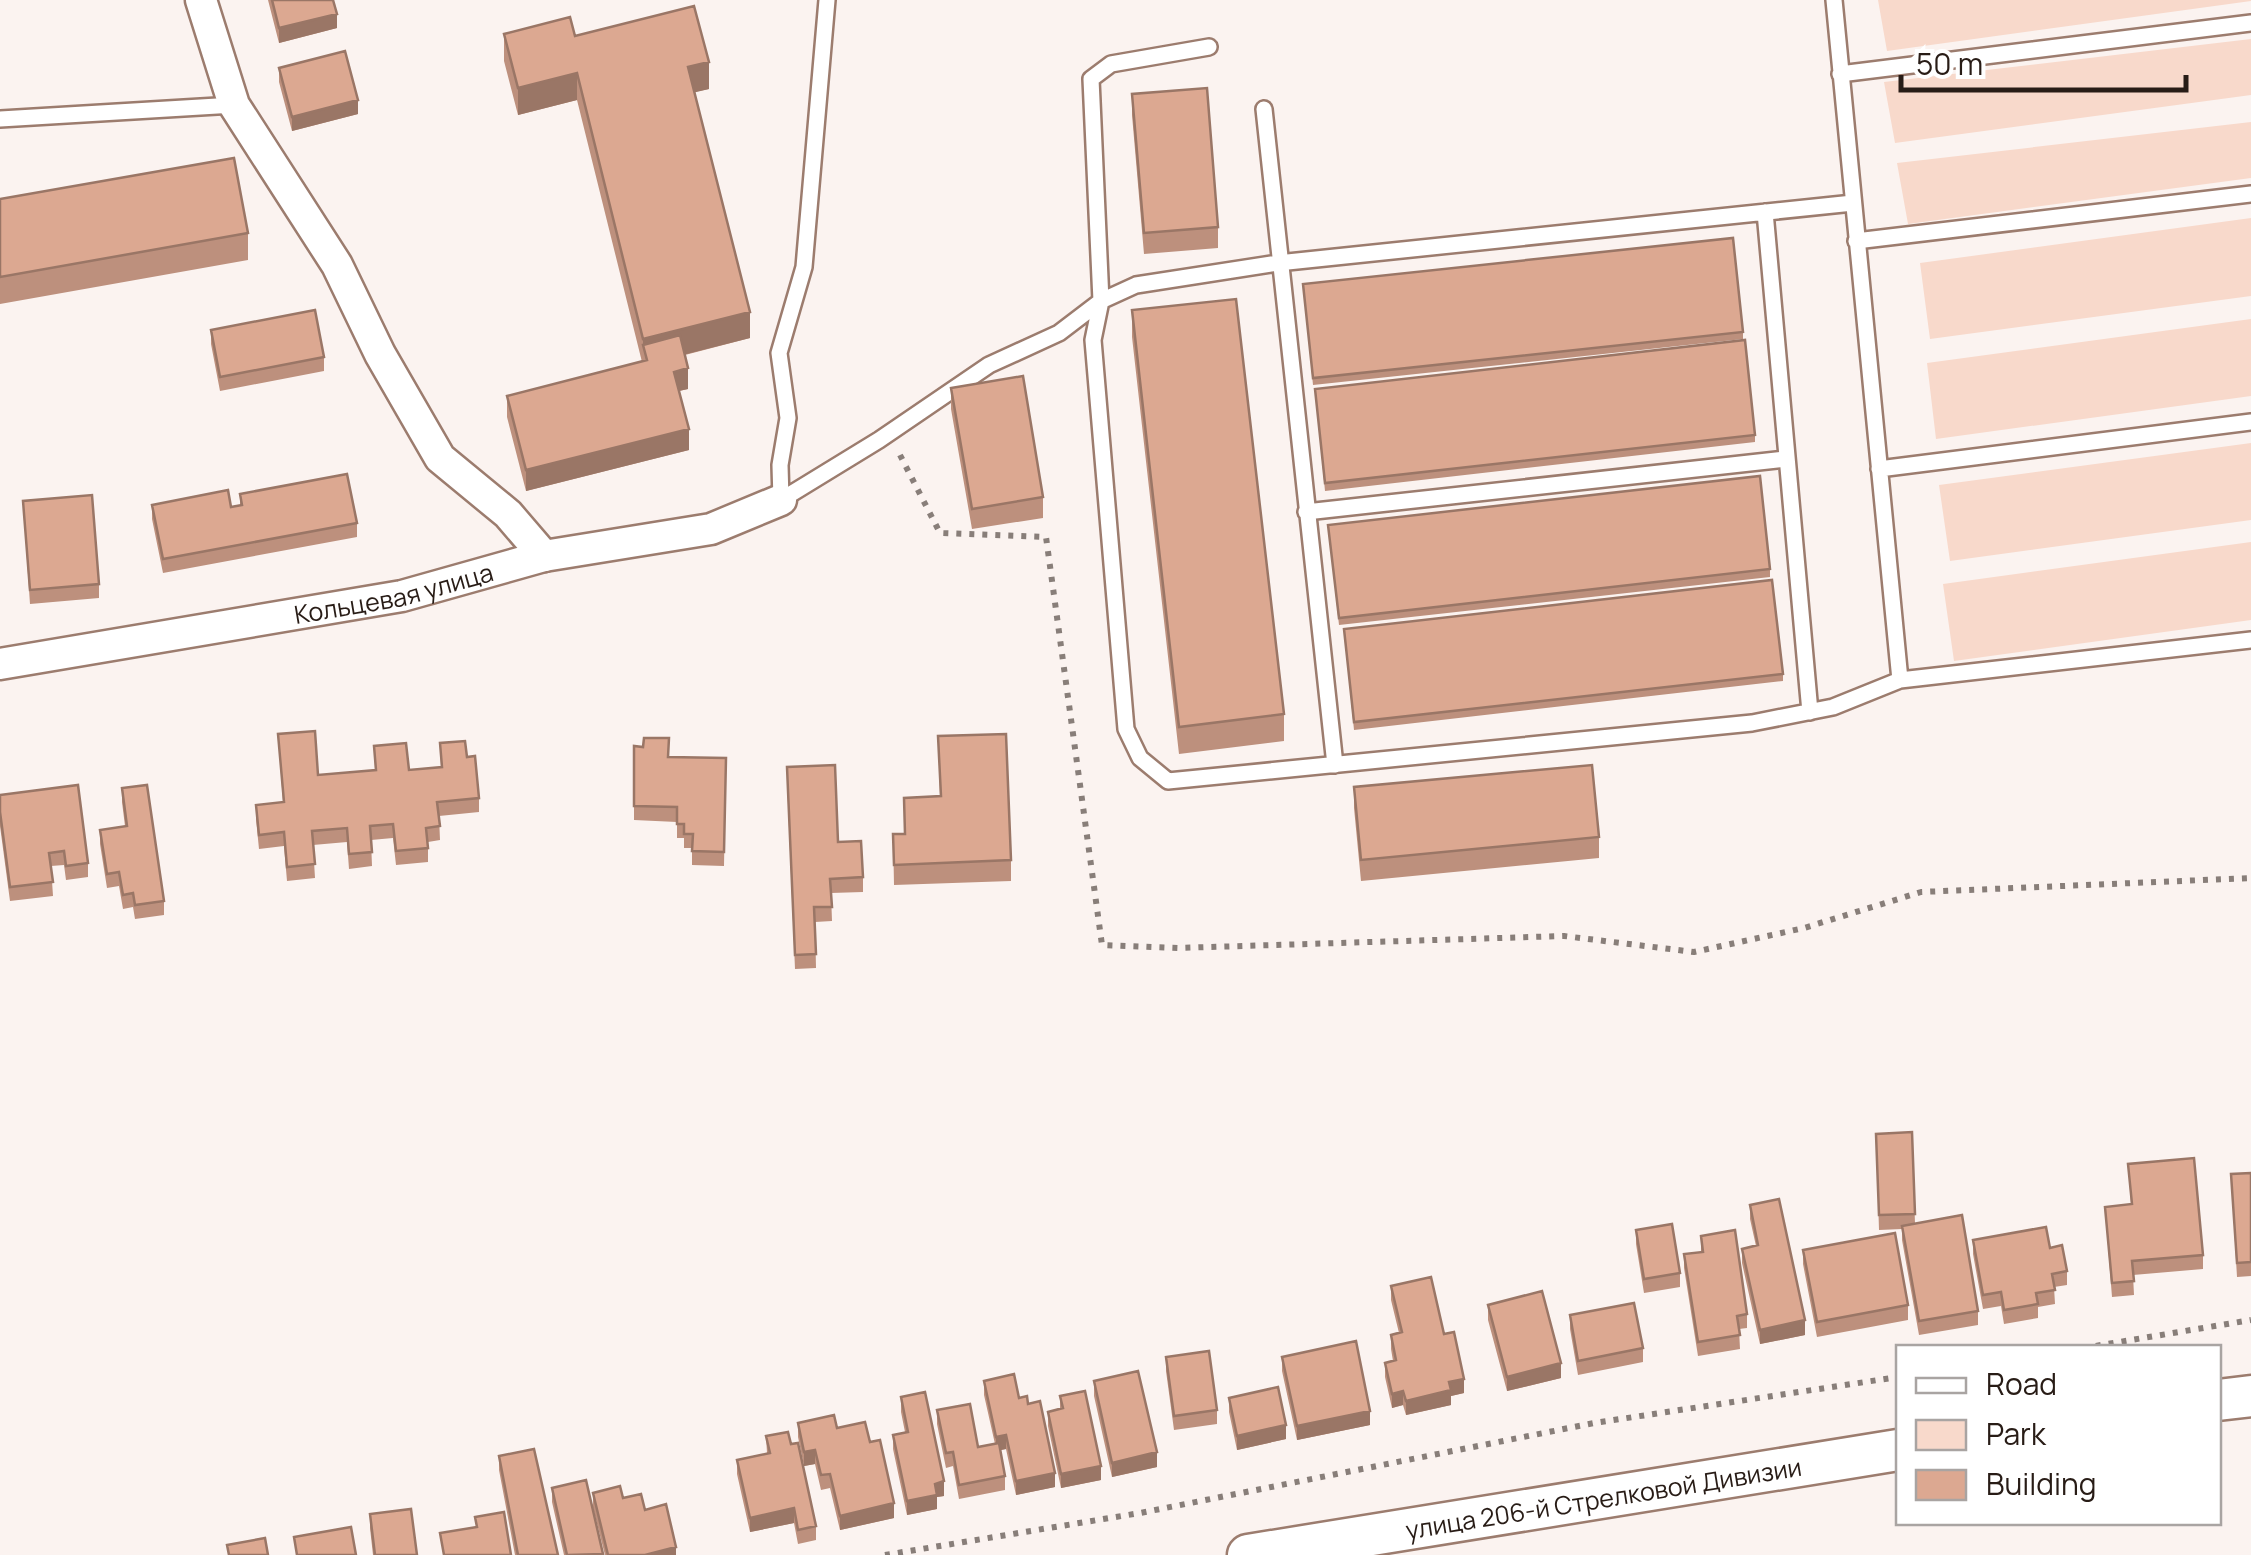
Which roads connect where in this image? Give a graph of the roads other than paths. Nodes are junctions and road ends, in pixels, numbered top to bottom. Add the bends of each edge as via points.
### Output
1 (200, 0) edge
2 (827, 0) edge
3 (1834, 0) edge
4 (2251, 23) edge
5 (1209, 47) dead end
6 (1840, 74) junction
7 (234, 105) junction
8 (1264, 110) dead end
9 (0, 118) edge
10 (2251, 194) edge
11 (1853, 203) junction
12 (1765, 212) junction
13 (1856, 242) junction
14 (1278, 263) junction
15 (1101, 301) junction
16 (2251, 422) edge
17 (1786, 459) junction
18 (1879, 469) junction
19 (781, 500) junction
20 (1306, 512) junction
21 (544, 556) junction
22 (2251, 640) edge
23 (0, 664) edge
24 (1900, 680) junction
25 (1810, 712) junction
26 (1335, 765) junction
27 (2251, 1396) edge
28 (2221, 1400) edge
29 (1896, 1450) edge
30 (1248, 1555) edge

1 - 7 street
2 - 19 lane via 804,267 779,353 788,418
3 - 6 lane
4 - 6 lane
5 - 15 lane via 1112,64 1091,78
6 - 11 lane
7 - 9 lane
7 - 21 street via 337,265 440,458 508,514
8 - 14 lane
10 - 13 lane
11 - 12 lane
11 - 13 lane
12 - 14 lane
12 - 17 lane
13 - 18 lane
14 - 15 lane via 1136,285
14 - 20 lane
15 - 19 lane via 1059,332 988,365
15 - 26 lane via 1092,340 1126,728 1140,758 1168,781
16 - 18 lane
17 - 20 lane
17 - 25 lane
18 - 24 lane
19 - 21 street, Кольцевая улица via 711,530
20 - 26 lane
21 - 23 street, Кольцевая улица via 402,596
22 - 24 lane
24 - 25 lane
25 - 26 lane
27 - 28 main road
29 - 30 main road, улица 206-й Стрелковой Дивизии

